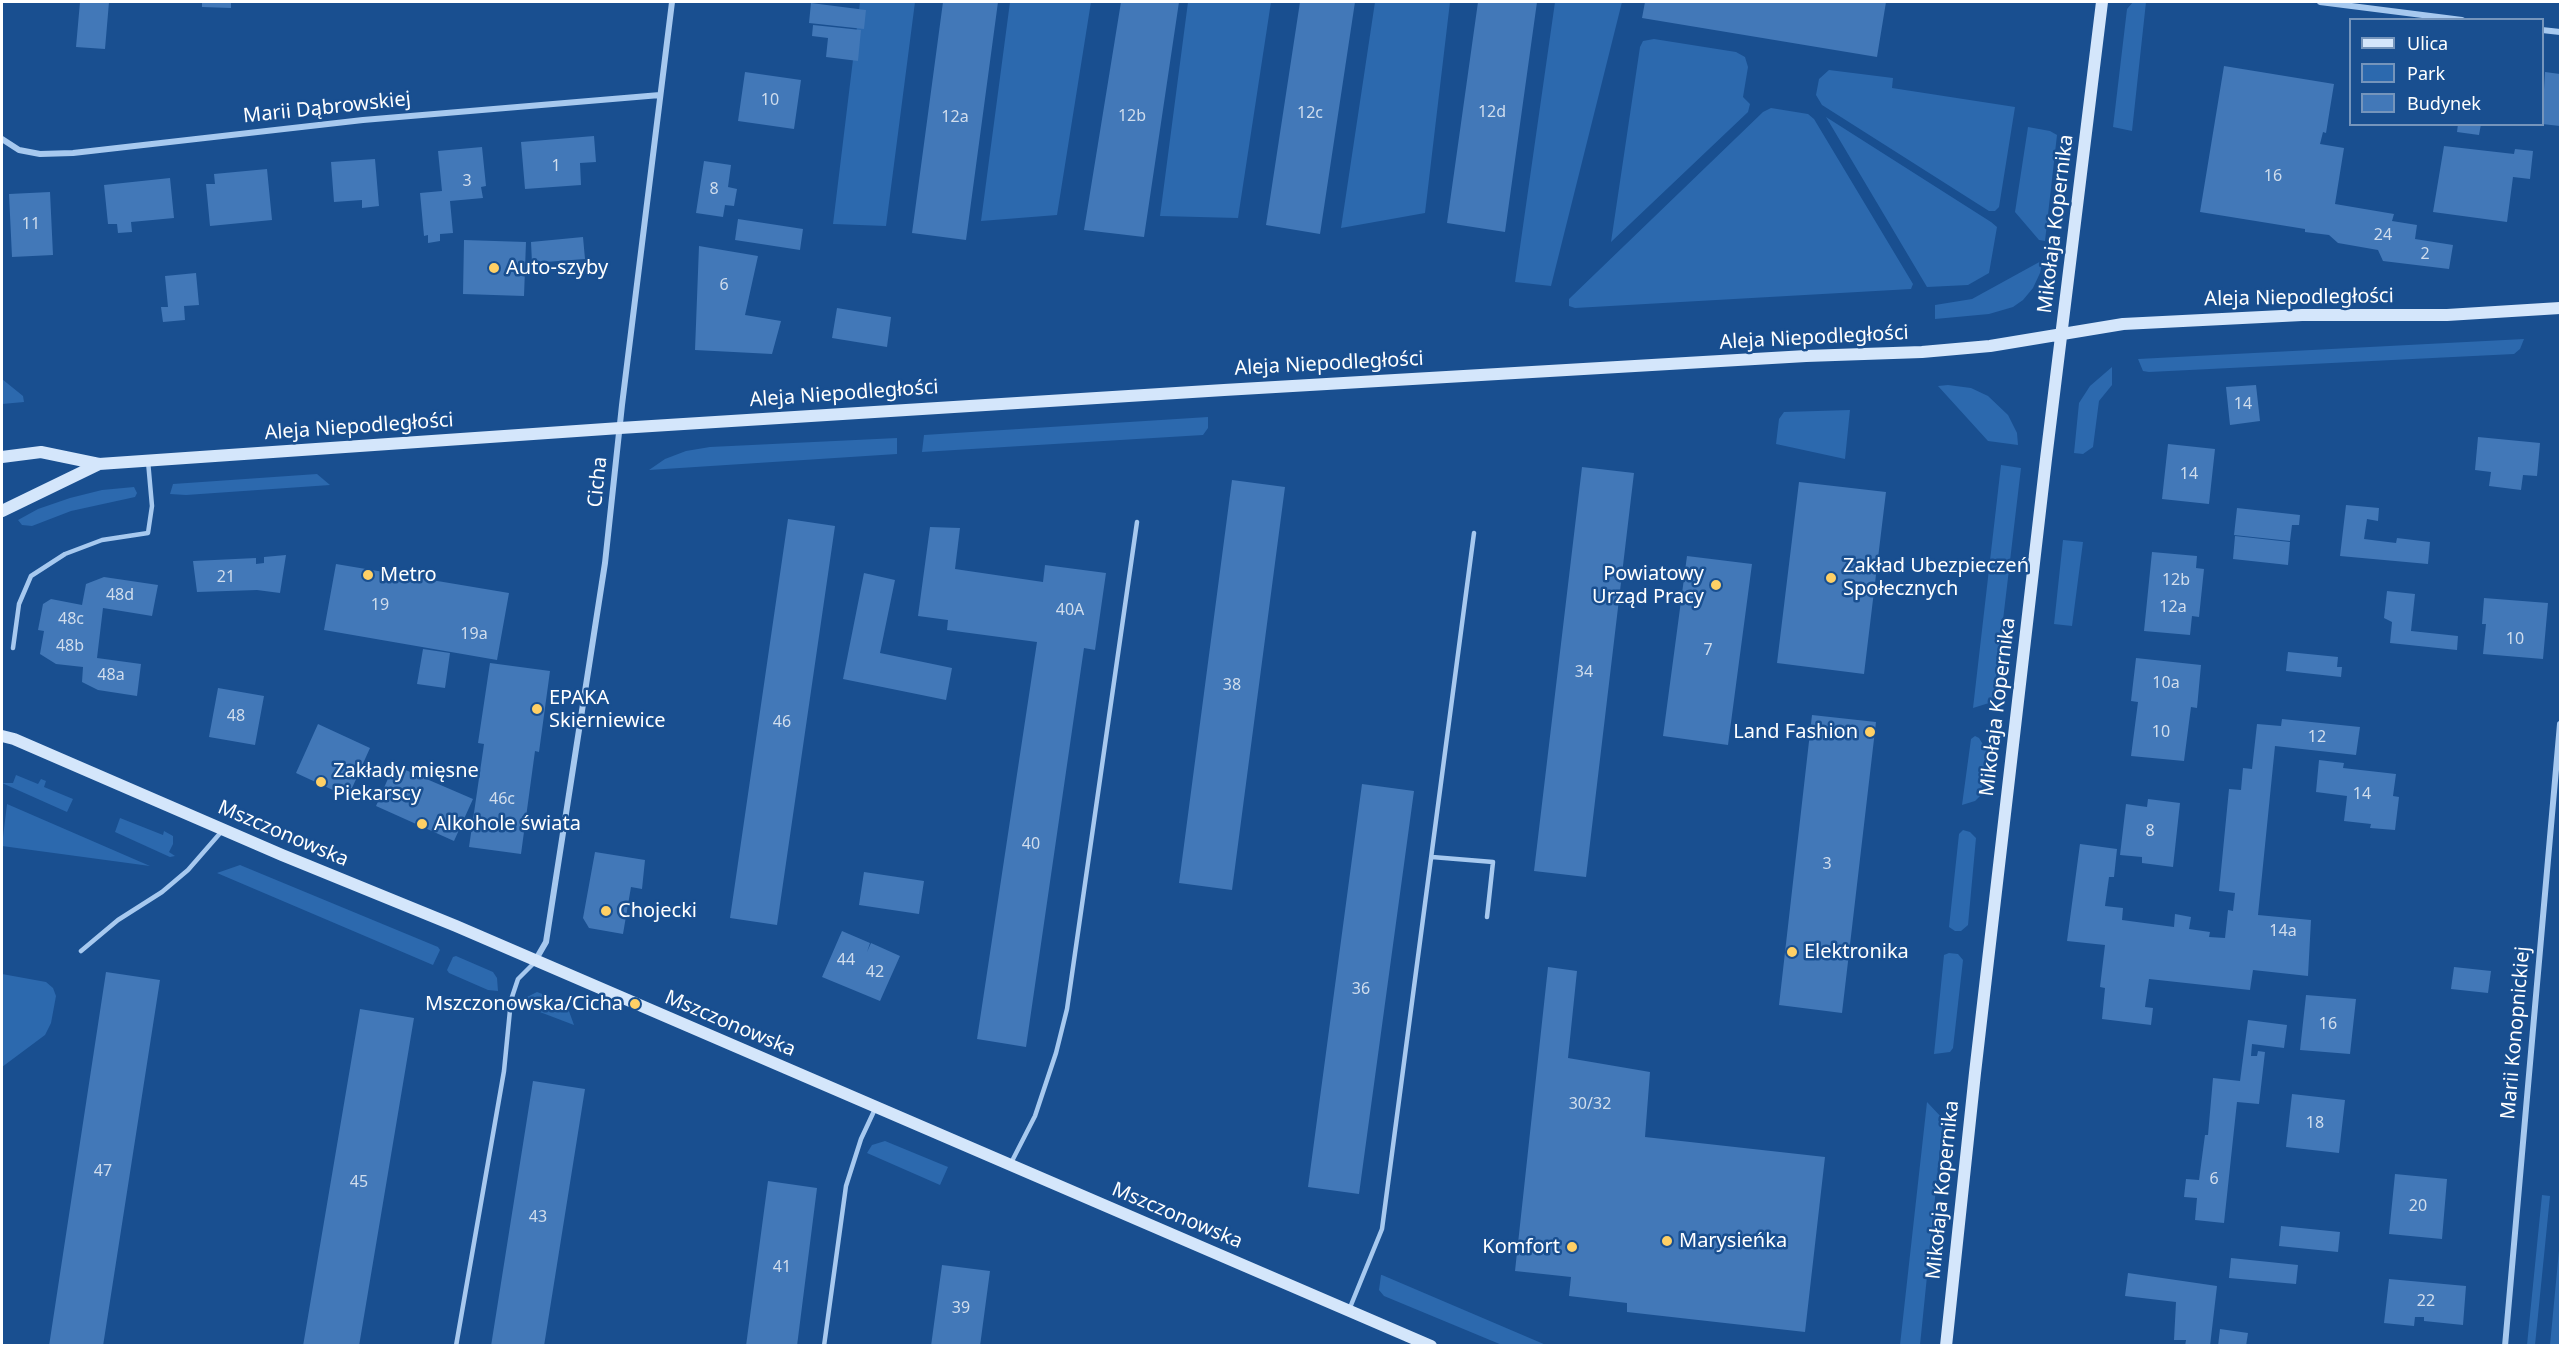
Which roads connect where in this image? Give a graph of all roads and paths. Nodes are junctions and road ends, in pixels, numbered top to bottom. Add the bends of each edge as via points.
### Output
1 (672, 2) edge
2 (2102, 2) edge
3 (2320, 2) edge
4 (2446, 18) edge
5 (2544, 30) edge
6 (2560, 32) edge
7 (660, 95) junction
8 (2, 140) edge
9 (2560, 308) edge
10 (2063, 333) junction
11 (620, 428) junction
12 (2, 457) edge
13 (148, 461) junction
14 (99, 464) junction
15 (2, 511) edge
16 (1137, 522) dead end
17 (1474, 533) dead end
18 (13, 648) dead end
19 (2560, 724) edge
20 (2, 729) edge
21 (2560, 735) edge
22 (8, 738) edge
23 (223, 830) junction
24 (1432, 857) junction
25 (1487, 917) dead end
26 (81, 951) dead end
27 (535, 961) junction
28 (876, 1108) junction
29 (1009, 1165) junction
30 (1349, 1310) junction
31 (456, 1346) edge
32 (824, 1346) edge
33 (1431, 1346) edge
34 (1946, 1346) edge
35 (2505, 1346) edge

1 - 7 street, Cicha
2 - 10 street, Mikołaja Kopernika
3 - 4 street
5 - 6 street
7 - 8 street, Marii Dąbrowskiej via 363,120 73,153 40,154 19,150
7 - 11 street, Cicha
9 - 10 street, Aleja Niepodległości via 2447,315 2302,315 2178,321
10 - 11 street, Aleja Niepodległości via 1922,352 1236,389
10 - 34 street, Mikołaja Kopernika
11 - 13 street, Aleja Niepodległości
11 - 27 street, Cicha via 605,563 546,942
12 - 14 street, Aleja Niepodległości via 40,452
13 - 14 street, Aleja Niepodległości
13 - 18 lane via 152,506 148,533 102,540 65,554 31,576 19,604
14 - 15 street, Aleja Niepodległości
16 - 29 lane via 1067,1010 1035,1116
17 - 24 lane
19 - 21 street, Marii Konopnickiej
20 - 22 street, Mszczonowska
21 - 35 street, Marii Konopnickiej
22 - 23 street, Mszczonowska
23 - 26 lane via 188,870
23 - 27 street, Mszczonowska
24 - 25 lane via 1493,862
24 - 30 lane via 1383,1229
27 - 28 street, Mszczonowska
27 - 31 lane via 518,980 511,1000 504,1071
28 - 29 street, Mszczonowska
28 - 32 lane via 857,1149 846,1186
29 - 30 street, Mszczonowska
30 - 33 street, Mszczonowska

